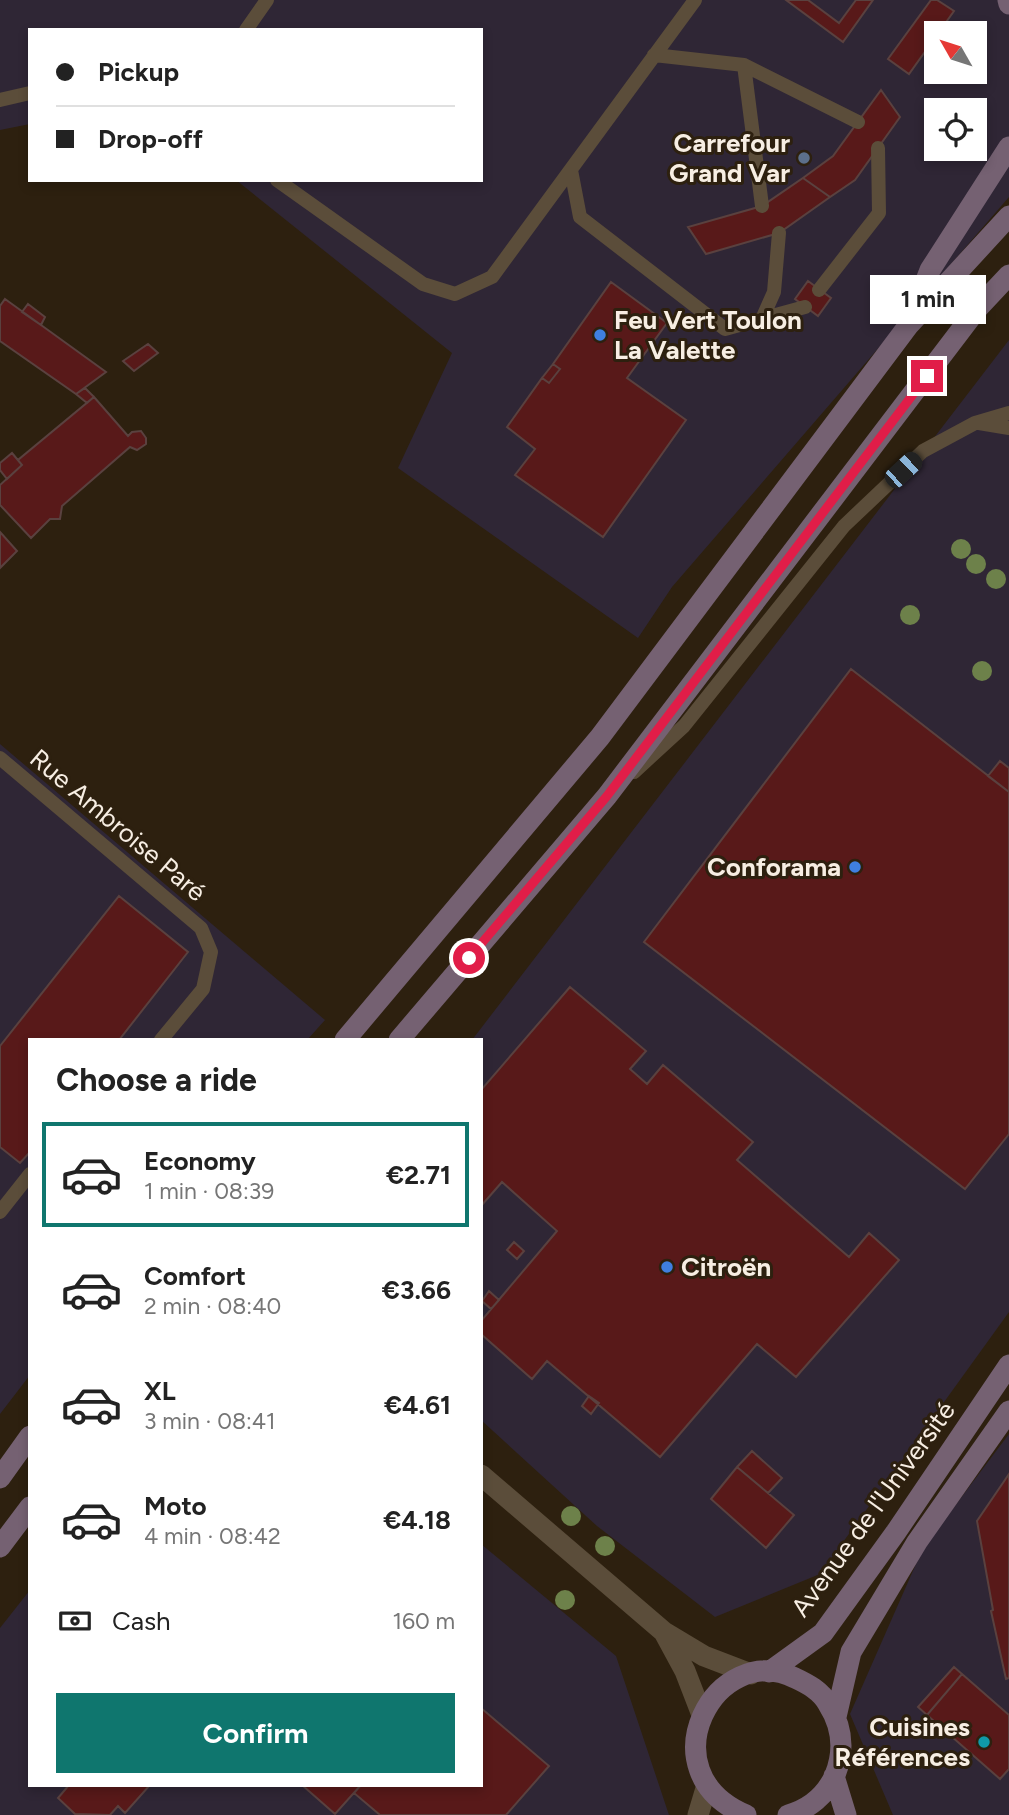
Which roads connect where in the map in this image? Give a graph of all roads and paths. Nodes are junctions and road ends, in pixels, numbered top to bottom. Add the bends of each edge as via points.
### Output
1 (267, 0) edge
2 (695, 0) edge
3 (247, 28) edge
4 (654, 55) junction
5 (744, 65) junction
6 (28, 93) edge
7 (0, 100) edge
8 (858, 122) dead end
9 (1009, 147) edge
10 (878, 148) dead end
11 (571, 170) junction
12 (280, 182) edge
13 (762, 206) dead end
14 (1009, 216) edge
15 (779, 233) dead end
16 (1009, 275) edge
17 (819, 290) dead end
18 (805, 307) dead end
19 (762, 319) junction
20 (908, 326) junction
21 (1009, 413) edge
22 (975, 422) junction
23 (1009, 428) edge
24 (0, 758) edge
25 (607, 796) junction
26 (163, 1038) edge
27 (347, 1038) edge
28 (401, 1038) edge
29 (28, 1177) edge
30 (0, 1212) edge
31 (1009, 1365) edge
32 (1009, 1412) edge
33 (28, 1439) edge
34 (483, 1477) edge
35 (0, 1478) edge
36 (28, 1510) edge
37 (0, 1547) edge
38 (664, 1632) junction
39 (760, 1673) junction
40 (702, 1715) junction
41 (836, 1717) junction
42 (834, 1776) junction
43 (707, 1785) junction
44 (698, 1815) edge
45 (746, 1815) edge
46 (788, 1815) edge
47 (846, 1815) edge

1 - 3 lane
2 - 4 lane
4 - 5 lane
4 - 11 lane
5 - 8 lane
5 - 13 lane
6 - 7 lane
9 - 20 main road via 930,270
10 - 17 lane via 878,213
11 - 12 lane via 492,277 455,294 423,284
11 - 19 lane via 580,216 726,329
14 - 20 main road
15 - 19 lane via 774,292
16 - 25 main road via 977,309
18 - 19 lane
20 - 27 main road via 600,737
21 - 22 lane
22 - 23 lane
22 - 25 lane via 923,451 844,526 684,726
24 - 26 lane, Rue Ambroise Paré via 201,928 211,951 203,989
25 - 28 main road
29 - 30 lane
31 - 39 main road, Avenue de l'Université via 823,1633
32 - 41 main road, Avenue de l'Université via 917,1542 851,1652
33 - 35 main road
34 - 38 street
36 - 37 main road
38 - 39 street via 704,1656
38 - 40 street
39 - 40 main road, Avenue de l'Université via 721,1689
39 - 41 main road, Avenue de l'Université via 790,1675 809,1684 825,1698
40 - 43 main road, Avenue de l'Université via 696,1758
41 - 42 main road, Avenue de l'Université via 842,1740
42 - 46 main road, Avenue de l'Université via 818,1799
42 - 47 main road
43 - 44 street
43 - 45 main road via 718,1799

